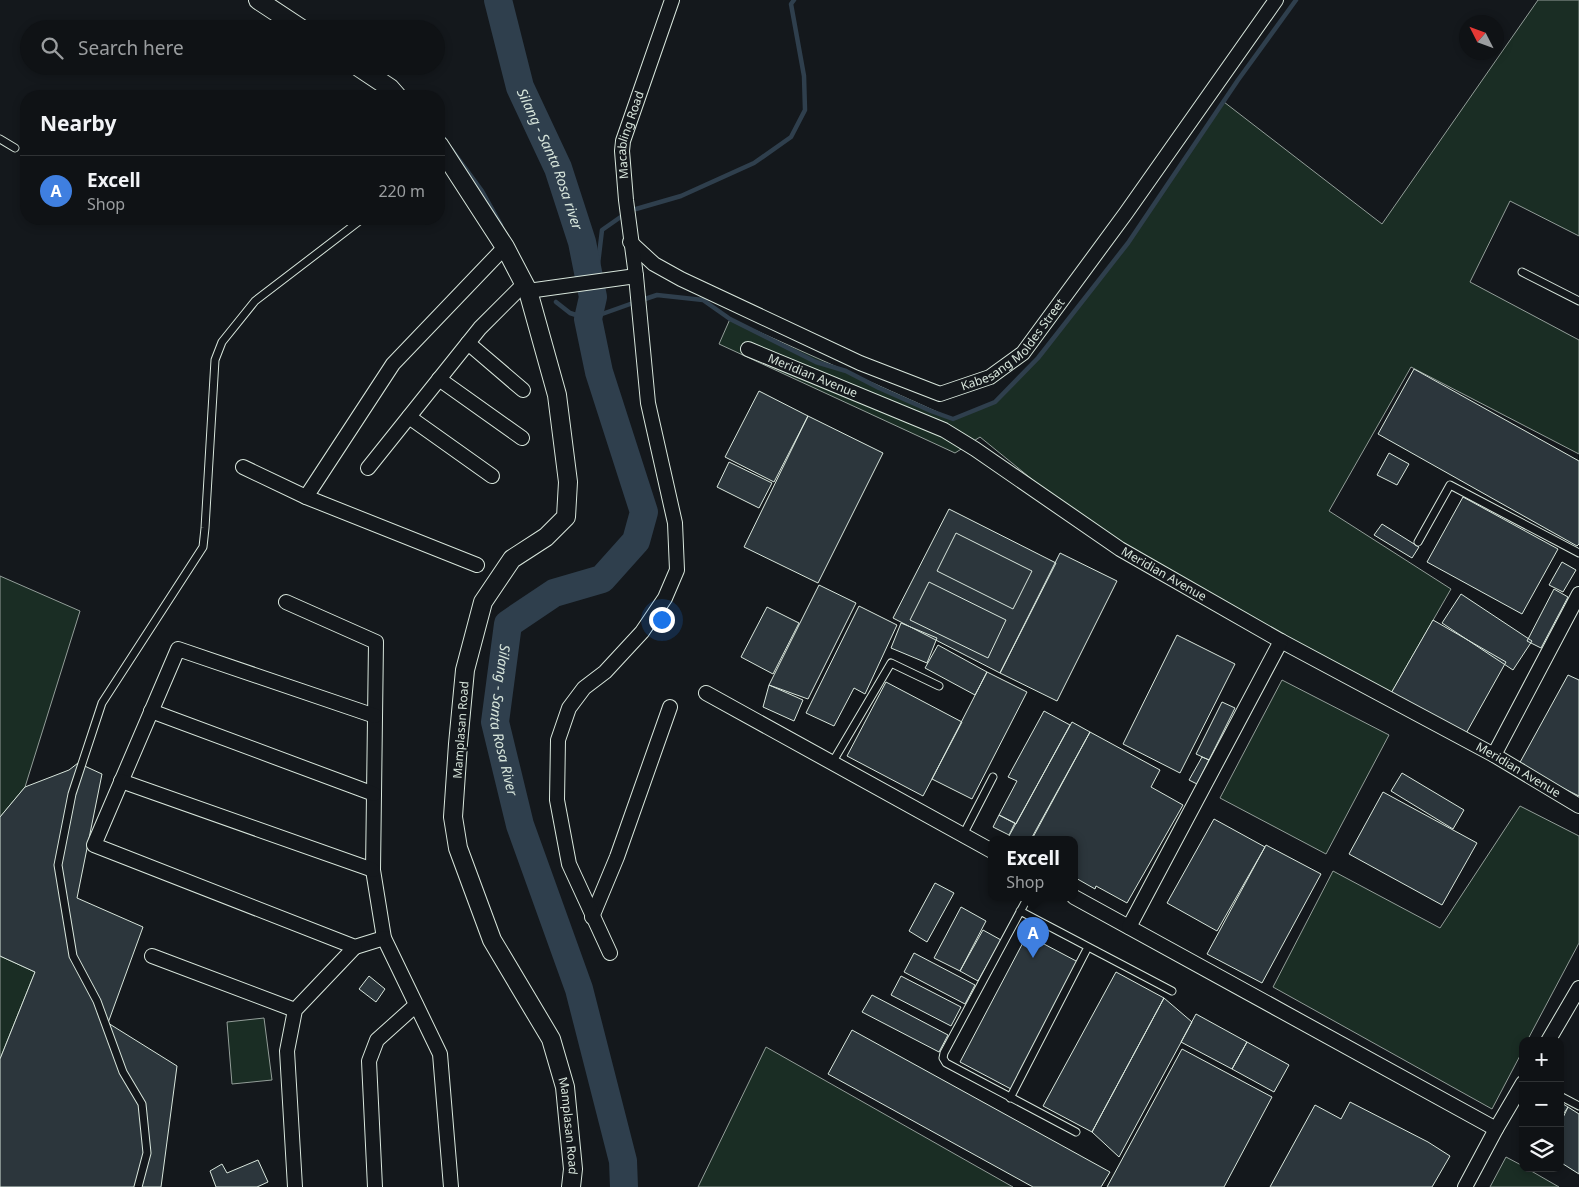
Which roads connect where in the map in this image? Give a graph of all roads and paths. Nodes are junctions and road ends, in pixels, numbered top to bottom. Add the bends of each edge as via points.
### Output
1 (258, 0) edge
2 (672, 0) edge
3 (1276, 0) edge
4 (288, 20) edge
5 (370, 75) edge
6 (392, 90) edge
7 (0, 139) edge
8 (15, 148) dead end
9 (445, 159) edge
10 (354, 225) edge
11 (630, 242) junction
12 (505, 246) junction
13 (1522, 272) dead end
14 (629, 277) junction
15 (526, 287) junction
16 (1579, 301) edge
17 (468, 343) junction
18 (748, 349) dead end
19 (439, 378) junction
20 (523, 390) dead end
21 (409, 417) junction
22 (522, 438) dead end
23 (243, 467) dead end
24 (368, 468) dead end
25 (492, 476) dead end
26 (306, 497) junction
27 (1418, 542) dead end
28 (1579, 553) edge
29 (477, 565) dead end
30 (1579, 594) edge
31 (286, 602) dead end
32 (1281, 641) junction
33 (939, 686) dead end
34 (706, 693) dead end
35 (670, 707) dead end
36 (151, 711) junction
37 (375, 716) junction
38 (1494, 755) junction
39 (832, 763) junction
40 (993, 777) dead end
41 (121, 781) junction
42 (374, 794) junction
43 (1579, 806) edge
44 (963, 835) junction
45 (988, 849) edge
46 (373, 870) junction
47 (1078, 899) edge
48 (1026, 901) edge
49 (1020, 911) junction
50 (592, 917) junction
51 (1129, 927) junction
52 (384, 938) junction
53 (355, 947) junction
54 (1088, 947) junction
55 (610, 953) dead end
56 (152, 956) dead end
57 (1579, 988) edge
58 (1172, 991) dead end
59 (416, 1005) junction
60 (295, 1010) junction
61 (1550, 1037) edge
62 (1519, 1090) edge
63 (1010, 1098) junction
64 (1564, 1098) edge
65 (1579, 1106) edge
66 (1496, 1129) junction
67 (1076, 1132) dead end
68 (138, 1187) edge
69 (295, 1187) edge
70 (375, 1187) edge
71 (451, 1187) edge
72 (571, 1187) edge
73 (1465, 1187) edge

1 - 4 street
2 - 11 street, Macabling Road via 623,141
3 - 11 street, Kabesang Moldes Street via 1023,354 990,377 940,394 860,363 680,279 654,264
5 - 6 street
7 - 8 lane
9 - 12 street, Mamplasan Road
10 - 68 lane via 255,301 222,342 215,360 202,547 102,703 72,794 58,865 73,956 96,1001 123,1072 142,1104 147,1153
11 - 14 street, Macabling Road
12 - 15 street, Mamplasan Road
12 - 26 street via 394,364
13 - 16 lane
14 - 15 street
14 - 50 street, Macabling Road via 648,404 675,522 677,570 665,598 642,632 605,672 584,688 569,708 558,740 557,800 569,864
15 - 17 street
15 - 72 street, Mamplasan Road via 557,395 568,482 566,517 546,537 512,558 483,602 466,670 453,816 458,848 492,940 551,1039 565,1087 573,1170
17 - 19 street
17 - 20 street
18 - 32 street, Meridian Avenue via 944,430 1120,549
19 - 21 street
19 - 22 street
21 - 24 street
21 - 25 street
23 - 26 street
26 - 29 street
27 - 28 lane via 1450,485
30 - 38 street
31 - 37 street via 376,642
32 - 38 street, Meridian Avenue
32 - 51 street
33 - 39 lane via 891,663
34 - 39 street
35 - 50 street via 617,857
36 - 37 street via 178,649
36 - 41 street
36 - 42 street
37 - 42 street
38 - 43 street, Meridian Avenue
39 - 44 street
40 - 44 lane
41 - 46 street
41 - 53 street via 94,844
42 - 46 street
44 - 45 street
46 - 52 street
47 - 51 street
48 - 49 lane
49 - 54 lane
49 - 63 lane via 944,1053 946,1063
50 - 55 street, Macabling Road
51 - 66 street
52 - 53 street
52 - 59 street
53 - 60 street
54 - 58 lane
54 - 63 lane
56 - 60 street
57 - 61 street
59 - 70 street via 377,1040 369,1061
59 - 71 street via 440,1054
60 - 69 street via 287,1051
62 - 66 street
63 - 67 lane
64 - 65 lane
66 - 73 street

